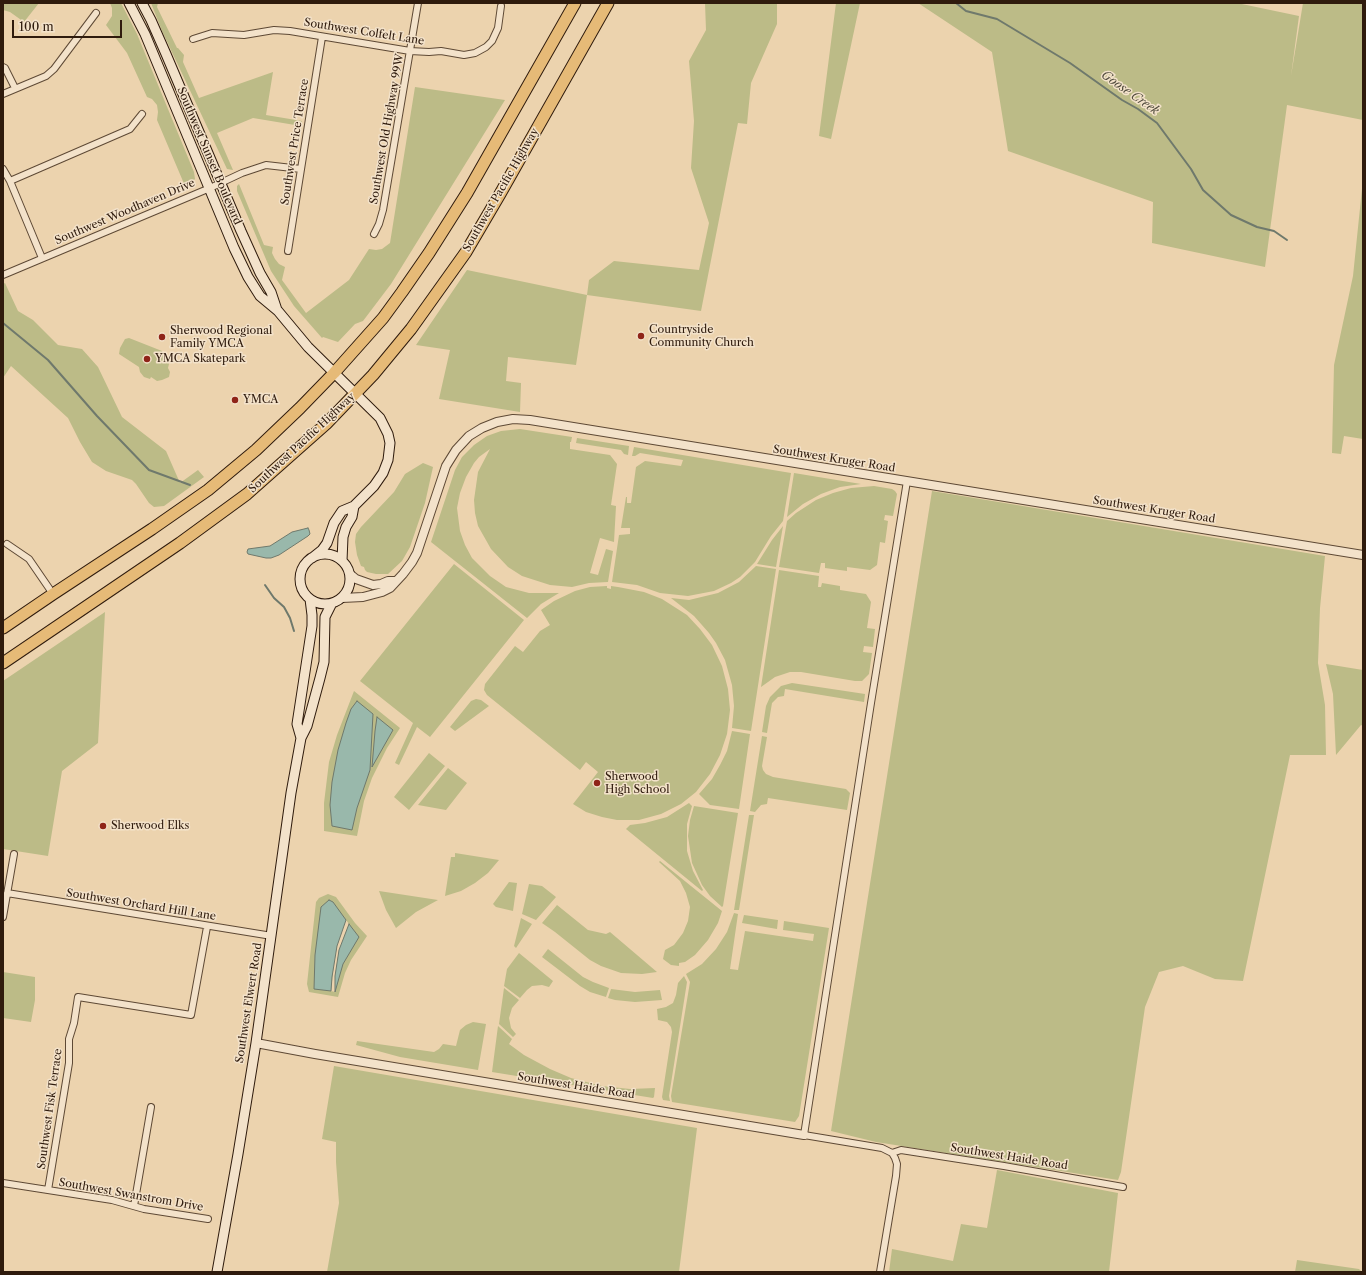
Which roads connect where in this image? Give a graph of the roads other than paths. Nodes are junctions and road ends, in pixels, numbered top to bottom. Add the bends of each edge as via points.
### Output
1 (129, 3) edge
2 (142, 3) edge
3 (418, 3) edge
4 (575, 3) edge
5 (608, 3) edge
6 (501, 6) dead end
7 (96, 13) dead end
8 (322, 37) junction
9 (194, 39) dead end
10 (410, 51) junction
11 (3, 67) edge
12 (15, 88) junction
13 (3, 94) edge
14 (142, 114) dead end
15 (3, 169) edge
16 (301, 169) junction
17 (10, 181) junction
18 (220, 183) junction
19 (210, 188) junction
20 (374, 234) dead end
21 (288, 251) dead end
22 (42, 258) junction
23 (3, 275) edge
24 (278, 311) junction
25 (334, 373) junction
26 (356, 393) junction
27 (907, 481) junction
28 (354, 506) junction
29 (7, 544) dead end
30 (1363, 555) edge
31 (312, 558) junction
32 (342, 561) junction
33 (350, 574) junction
34 (395, 581) junction
35 (53, 594) junction
36 (342, 598) junction
37 (310, 599) junction
38 (332, 603) junction
39 (3, 628) edge
40 (3, 663) edge
41 (301, 738) junction
42 (14, 854) dead end
43 (7, 893) junction
44 (3, 917) edge
45 (206, 927) junction
46 (272, 936) junction
47 (256, 1043) junction
48 (150, 1107) dead end
49 (804, 1135) junction
50 (892, 1153) junction
51 (3, 1183) edge
52 (1123, 1187) dead end
53 (48, 1190) junction
54 (134, 1206) junction
55 (208, 1219) dead end
56 (217, 1272) edge
57 (880, 1272) edge

1 - 19 main road, Southwest Sunset Boulevard via 145,34
2 - 18 main road, Southwest Sunset Boulevard
3 - 10 street, Southwest Old Highway 99W
4 - 25 highway via 452,217 398,297
5 - 26 highway, Southwest Pacific Highway via 466,252 399,344
6 - 10 street, Southwest Colfelt Lane via 498,28 492,41 475,53 464,55 442,51
7 - 12 street via 46,76
8 - 9 street, Southwest Colfelt Lane via 274,30 244,35 212,33
8 - 10 street, Southwest Colfelt Lane
8 - 16 street, Southwest Price Terrace
10 - 20 street, Southwest Old Highway 99W via 383,210
11 - 12 street
12 - 13 street
14 - 17 street via 130,130
15 - 17 street
16 - 18 street, Southwest Woodhaven Drive via 266,166 242,172
16 - 21 street, Southwest Price Terrace
17 - 22 street
18 - 19 street, Southwest Woodhaven Drive
18 - 24 main road, Southwest Sunset Boulevard
19 - 22 street, Southwest Woodhaven Drive
19 - 24 main road, Southwest Sunset Boulevard via 248,277 260,296
22 - 23 street, Southwest Woodhaven Drive
24 - 25 main road, Southwest Sunset Boulevard
25 - 26 main road, Southwest Sunset Boulevard
25 - 35 highway via 256,450 208,490
26 - 28 main road via 380,418 390,444 383,473
26 - 40 highway, Southwest Pacific Highway via 286,461 226,511
27 - 30 street, Southwest Kruger Road
27 - 34 street, Southwest Kruger Road via 526,420 501,421 474,432 456,450 446,466 414,558
27 - 49 street
28 - 31 main road via 342,511 334,523 327,543
28 - 32 main road via 343,537
29 - 35 street via 29,559
31 - 32 main road via 328,554
31 - 37 main road via 303,568 301,576 301,585
32 - 33 main road
33 - 34 street via 356,579 374,585
33 - 36 main road via 350,583
34 - 36 street, Southwest Kruger Road via 390,588 382,592 363,597
35 - 39 highway
36 - 38 main road
37 - 38 main road via 324,604
37 - 41 main road, Southwest Elwert Road via 312,626 297,724
38 - 41 main road, Southwest Elwert Road via 326,617 324,662 307,726
41 - 46 main road, Southwest Elwert Road
42 - 43 street
43 - 44 street
43 - 45 street, Southwest Orchard Hill Lane
45 - 46 street, Southwest Orchard Hill Lane
45 - 53 street, Southwest Fisk Terrace via 191,1015 78,997 69,1039 69,1063
46 - 47 main road, Southwest Elwert Road
47 - 49 street, Southwest Haide Road
47 - 56 main road, Southwest Elwert Road
48 - 54 street
49 - 50 street, Southwest Haide Road via 882,1148
50 - 52 street, Southwest Haide Road via 900,1150
50 - 57 street via 897,1164
51 - 53 street, Southwest Swanstrom Drive
53 - 54 street, Southwest Swanstrom Drive
54 - 55 street, Southwest Swanstrom Drive

